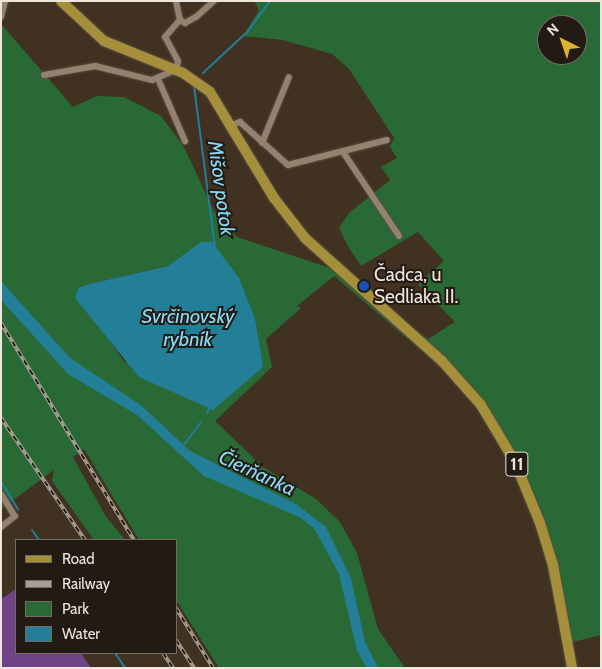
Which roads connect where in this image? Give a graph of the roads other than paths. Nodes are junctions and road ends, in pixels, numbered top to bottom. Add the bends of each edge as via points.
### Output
1 (5, 1) edge
2 (61, 1) edge
3 (176, 1) edge
4 (214, 1) edge
5 (1, 17) edge
6 (180, 20) junction
7 (176, 70) junction
8 (44, 75) dead end
9 (289, 77) dead end
10 (158, 79) junction
11 (232, 125) junction
12 (387, 140) dead end
13 (185, 141) dead end
14 (262, 143) junction
15 (343, 152) junction
16 (399, 236) dead end
17 (1, 494) edge
18 (1, 527) edge
19 (572, 668) edge

1 - 5 street
2 - 7 main road, 11 via 104,41
3 - 6 street
4 - 6 street via 196,17
6 - 7 street via 166,37 178,61
7 - 10 street
7 - 11 main road, 11 via 210,92
8 - 10 street via 95,66
9 - 14 street
10 - 13 street
11 - 14 street via 240,122
11 - 19 main road, 11 via 274,198 305,238 442,361 497,427 545,537
12 - 15 street
14 - 15 street via 288,165
15 - 16 street
17 - 18 street via 15,516

